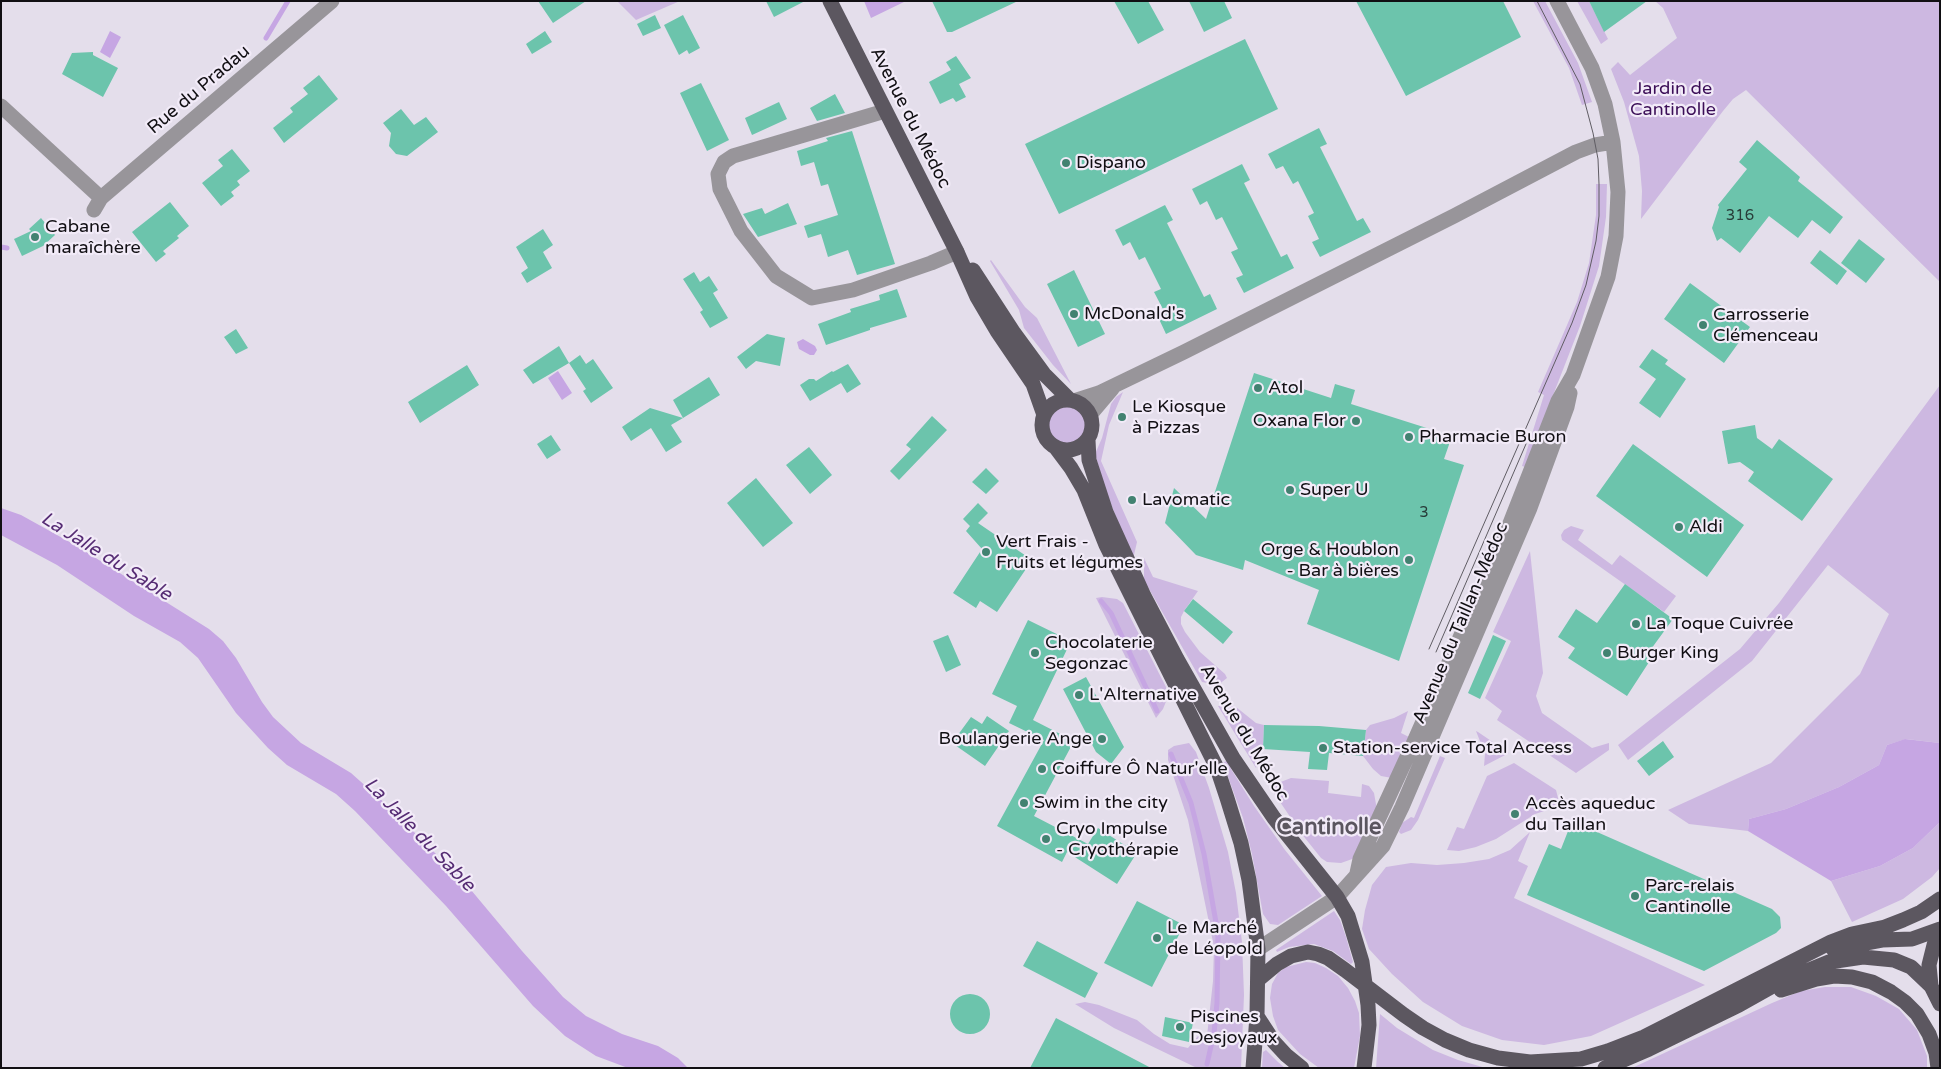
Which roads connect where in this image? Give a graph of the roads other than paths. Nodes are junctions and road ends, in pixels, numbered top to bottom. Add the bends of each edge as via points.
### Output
1 (332, 1) edge
2 (830, 1) edge
3 (1557, 1) edge
4 (1, 106) edge
5 (885, 110) junction
6 (1613, 142) junction
7 (957, 252) junction
8 (1119, 384) junction
9 (1072, 400) junction
10 (1090, 414) junction
11 (1044, 415) junction
12 (1088, 440) junction
13 (1056, 448) junction
14 (1337, 897) junction
15 (1940, 898) edge
16 (1940, 929) edge
17 (1940, 934) edge
18 (1258, 948) junction
19 (1795, 959) junction
20 (1259, 979) junction
21 (1366, 986) junction
22 (1931, 986) junction
23 (1940, 1004) edge
24 (1740, 1005) junction
25 (1257, 1016) junction
26 (1253, 1068) edge
27 (1302, 1068) edge
28 (1364, 1068) edge
29 (1605, 1068) edge
30 (1938, 1068) edge

1 - 4 street, Rue du Pradau via 97,204
2 - 5 main road, Avenue du Médoc
3 - 6 street, Avenue du Taillan-Médoc via 1592,68 1605,104
5 - 7 main road, Avenue du Médoc
5 - 7 street via 733,156 724,162 718,174 720,189 741,231 776,276 812,298 853,290
6 - 8 street via 1576,152
6 - 14 street, Avenue du Taillan-Médoc via 1618,192 1616,236 1604,289 1573,375 1558,401 1510,522 1360,859 1357,873
7 - 9 main road, Avenue du Médoc via 1044,374
7 - 11 main road, Avenue du Médoc via 977,297 1033,384
8 - 9 street
8 - 10 street
9 - 10 main road
9 - 11 main road via 1054,404
10 - 12 main road via 1092,432
11 - 13 main road via 1042,432
12 - 13 main road via 1070,451
12 - 14 main road, Avenue du Médoc via 1089,460 1106,512 1144,596 1178,659 1233,758 1293,844
13 - 18 main road, Avenue du Médoc via 1084,490 1106,545 1217,768 1241,843
14 - 18 street, Avenue du Taillan-Médoc
14 - 21 main road, Avenue du Médoc via 1348,916
15 - 19 main road via 1903,920 1852,934
16 - 19 main road via 1912,939 1856,944
17 - 22 main road via 1929,965
18 - 20 main road, Avenue du Médoc
19 - 21 main road via 1644,1037 1590,1056 1552,1062 1498,1058 1445,1040
20 - 21 main road via 1285,958 1308,952 1328,958
20 - 25 main road, Avenue du Médoc
21 - 28 main road, Avenue du Médoc via 1369,1025
22 - 23 main road
22 - 24 main road via 1903,963 1863,957 1829,962 1806,970
24 - 29 main road
24 - 30 main road via 1816,979 1834,976 1872,982 1891,992 1917,1014 1929,1034
25 - 26 main road, Avenue du Médoc
25 - 27 main road via 1274,1042

